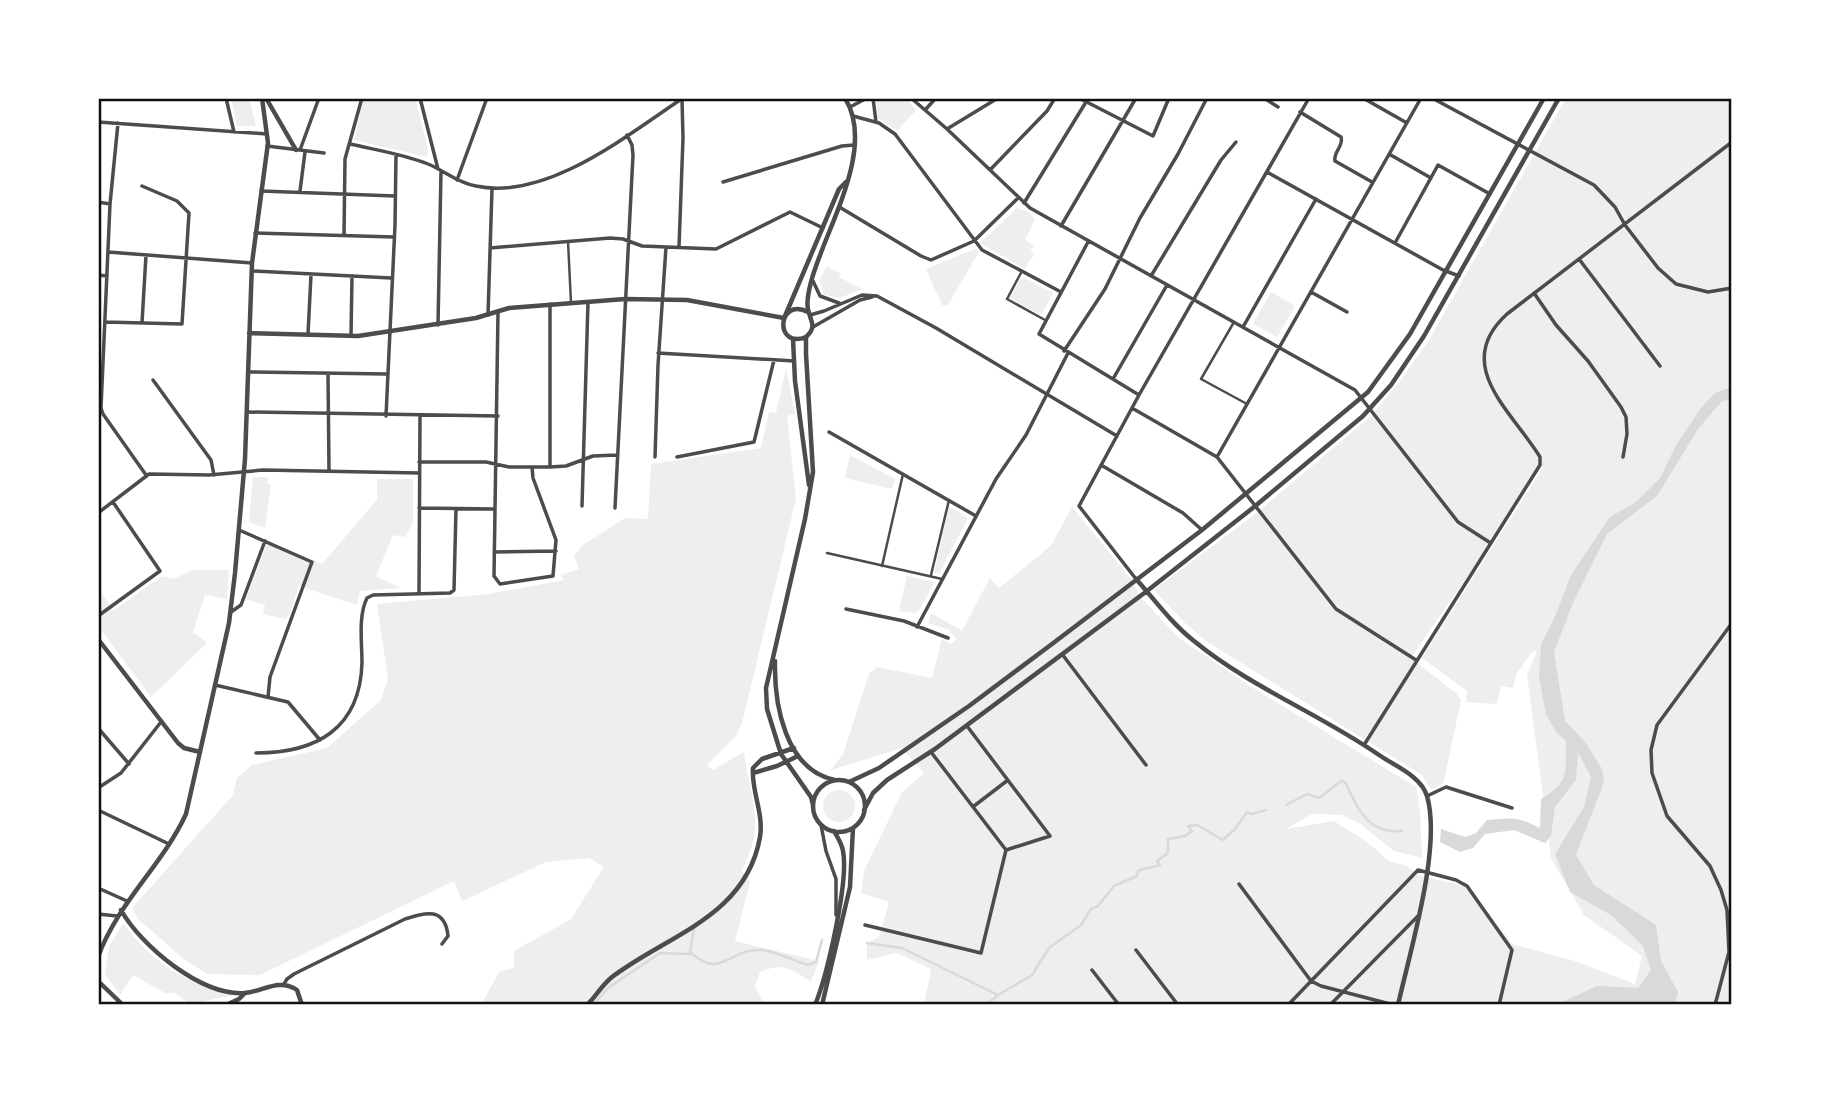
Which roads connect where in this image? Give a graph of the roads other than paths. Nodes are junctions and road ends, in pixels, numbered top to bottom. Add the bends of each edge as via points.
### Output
1 (226, 98) edge
2 (264, 98) edge
3 (319, 98) edge
4 (362, 98) edge
5 (419, 98) edge
6 (683, 98) edge
7 (845, 98) edge
8 (867, 98) edge
9 (873, 98) edge
10 (911, 98) edge
11 (936, 98) edge
12 (998, 98) edge
13 (1055, 98) edge
14 (1079, 98) edge
15 (1136, 98) edge
16 (1169, 98) edge
17 (1207, 98) edge
18 (1264, 98) edge
19 (1308, 98) edge
20 (1363, 98) edge
21 (1421, 98) edge
22 (1432, 98) edge
23 (1544, 98) edge
24 (1559, 98) edge
25 (487, 99) edge
26 (1086, 102) junction
27 (850, 107) junction
28 (1278, 107) dead end
29 (925, 110) junction
30 (1300, 113) junction
31 (853, 116) junction
32 (1122, 121) junction
33 (98, 122) edge
34 (876, 122) junction
35 (118, 123) junction
36 (1407, 123) junction
37 (947, 129) junction
38 (234, 132) junction
39 (268, 134) junction
40 (627, 135) junction
41 (1236, 142) dead end
42 (1732, 143) edge
43 (350, 144) junction
44 (1517, 144) junction
45 (854, 145) junction
46 (267, 146) junction
47 (300, 150) junction
48 (1530, 151) junction
49 (324, 153) dead end
50 (1389, 154) junction
51 (396, 155) junction
52 (440, 170) junction
53 (990, 170) junction
54 (1267, 172) junction
55 (1431, 178) junction
56 (457, 180) junction
57 (846, 181) junction
58 (723, 182) dead end
59 (1373, 182) junction
60 (142, 186) dead end
61 (492, 189) junction
62 (261, 191) junction
63 (300, 191) junction
64 (345, 193) junction
65 (1490, 194) junction
66 (395, 196) junction
67 (1018, 198) junction
68 (1315, 199) junction
69 (98, 202) edge
70 (110, 204) junction
71 (1024, 204) junction
72 (841, 208) junction
73 (1352, 219) junction
74 (1625, 225) junction
75 (1061, 227) junction
76 (823, 228) junction
77 (255, 233) junction
78 (344, 235) junction
79 (394, 237) junction
80 (568, 241) junction
81 (629, 241) junction
82 (974, 241) junction
83 (1088, 242) junction
84 (1395, 243) junction
85 (666, 247) junction
86 (490, 248) junction
87 (679, 248) junction
88 (108, 252) junction
89 (146, 255) junction
90 (185, 258) junction
91 (1120, 258) junction
92 (1579, 258) junction
93 (252, 264) junction
94 (252, 271) junction
95 (1022, 271) junction
96 (1445, 271) junction
97 (98, 275) edge
98 (311, 275) junction
99 (107, 276) junction
100 (352, 276) junction
101 (813, 276) junction
102 (1151, 276) junction
103 (1459, 276) junction
104 (391, 278) junction
105 (1167, 285) junction
106 (1732, 288) edge
107 (1060, 292) junction
108 (1311, 292) junction
109 (1534, 293) junction
110 (877, 296) junction
111 (625, 299) junction
112 (662, 299) junction
113 (1194, 300) junction
114 (588, 302) junction
115 (571, 303) junction
116 (550, 304) junction
117 (841, 304) junction
118 (498, 311) junction
119 (1347, 312) dead end
120 (809, 313) junction
121 (488, 315) junction
122 (785, 317) junction
123 (1045, 320) junction
124 (105, 322) junction
125 (1234, 322) junction
126 (142, 323) junction
127 (438, 325) junction
128 (813, 327) junction
129 (1243, 327) junction
130 (389, 332) junction
131 (249, 333) junction
132 (308, 334) junction
133 (351, 336) junction
134 (806, 337) junction
135 (793, 339) junction
136 (1280, 347) junction
137 (98, 350) edge
138 (104, 350) junction
139 (1066, 352) junction
140 (659, 353) junction
141 (774, 360) junction
142 (794, 361) junction
143 (1660, 366) dead end
144 (248, 372) junction
145 (328, 374) junction
146 (387, 374) junction
147 (1112, 379) junction
148 (153, 380) dead end
149 (1047, 393) junction
150 (1139, 395) junction
151 (1363, 397) junction
152 (1247, 404) junction
153 (1132, 408) junction
154 (1371, 408) junction
155 (247, 412) junction
156 (329, 415) junction
157 (386, 415) junction
158 (420, 416) junction
159 (498, 416) junction
160 (829, 432) dead end
161 (1117, 436) junction
162 (617, 455) junction
163 (655, 457) dead end
164 (677, 457) dead end
165 (1217, 457) junction
166 (1623, 457) dead end
167 (584, 458) junction
168 (419, 462) junction
169 (496, 464) junction
170 (1101, 466) junction
171 (532, 467) junction
172 (550, 467) junction
173 (244, 471) junction
174 (329, 471) junction
175 (419, 473) junction
176 (903, 474) junction
177 (146, 475) junction
178 (214, 475) junction
179 (809, 489) junction
180 (1246, 495) junction
181 (949, 500) junction
182 (113, 502) junction
183 (582, 506) dead end
184 (1254, 506) junction
185 (419, 508) junction
186 (615, 508) dead end
187 (456, 509) junction
188 (495, 509) junction
189 (98, 513) edge
190 (976, 516) junction
191 (239, 530) junction
192 (1202, 530) junction
193 (265, 541) junction
194 (1490, 543) junction
195 (556, 551) junction
196 (494, 552) junction
197 (827, 553) dead end
198 (882, 566) junction
199 (931, 576) junction
200 (942, 579) junction
201 (1136, 579) junction
202 (1147, 591) junction
203 (419, 594) junction
204 (846, 609) dead end
205 (231, 612) junction
206 (98, 615) edge
207 (1732, 622) edge
208 (917, 627) junction
209 (948, 638) dead end
210 (98, 639) edge
211 (775, 649) junction
212 (1062, 654) junction
213 (1416, 660) junction
214 (215, 685) junction
215 (268, 697) junction
216 (161, 722) junction
217 (967, 726) junction
218 (98, 728) edge
219 (320, 740) junction
220 (1364, 745) junction
221 (794, 748) junction
222 (200, 752) junction
223 (931, 752) junction
224 (256, 753) dead end
225 (781, 754) junction
226 (798, 756) junction
227 (786, 762) junction
228 (129, 764) junction
229 (1146, 765) dead end
230 (753, 773) junction
231 (836, 780) junction
232 (1008, 780) junction
233 (849, 782) junction
234 (98, 788) edge
235 (1427, 796) junction
236 (813, 805) junction
237 (973, 807) junction
238 (1512, 808) dead end
239 (98, 810) edge
240 (864, 810) junction
241 (821, 825) junction
242 (853, 828) junction
243 (834, 831) junction
244 (169, 844) junction
245 (1006, 850) junction
246 (1427, 873) junction
247 (1239, 884) dead end
248 (98, 888) edge
249 (127, 901) junction
250 (121, 910) junction
251 (98, 914) edge
252 (117, 916) junction
253 (1418, 916) junction
254 (836, 919) junction
255 (865, 925) dead end
256 (442, 944) dead end
257 (1136, 950) dead end
258 (98, 957) edge
259 (1092, 970) dead end
260 (98, 981) edge
261 (1311, 981) junction
262 (284, 984) junction
263 (246, 992) junction
264 (1343, 992) junction
265 (122, 1005) edge
266 (226, 1005) edge
267 (302, 1005) edge
268 (587, 1005) edge
269 (815, 1005) edge
270 (822, 1005) edge
271 (1119, 1005) edge
272 (1178, 1005) edge
273 (1288, 1005) edge
274 (1331, 1005) edge
275 (1396, 1005) edge
276 (1499, 1005) edge
277 (1715, 1005) edge

1 - 38 street
2 - 39 street
2 - 47 street
3 - 47 street
4 - 43 street
5 - 52 street
6 - 40 street
6 - 87 street
7 - 27 street
8 - 27 street
9 - 34 street
10 - 29 street
11 - 29 street
12 - 37 street
13 - 53 street
14 - 26 street
15 - 32 street
16 - 32 street via 1153,136
17 - 91 street
18 - 28 street
19 - 30 street
20 - 36 street
21 - 36 street
22 - 44 street
23 - 44 street
24 - 48 street
25 - 56 street
26 - 32 street
26 - 71 street
27 - 31 street
29 - 37 street
30 - 54 street
30 - 59 street via 1340,137 1335,161
31 - 34 street
31 - 45 street
32 - 75 street
33 - 35 street
34 - 82 street via 903,144
35 - 38 street
35 - 70 street
36 - 50 street
37 - 53 street
38 - 39 street
39 - 46 street
40 - 61 street via 562,172 524,185
40 - 81 street via 633,155
41 - 102 street
42 - 74 street
43 - 51 street
43 - 64 street
44 - 48 street
44 - 65 street
45 - 57 street
45 - 58 street
46 - 47 street
46 - 62 street
47 - 49 street
47 - 63 street
48 - 74 street via 1594,185
48 - 103 street
50 - 55 street
50 - 59 street
51 - 52 street
51 - 66 street
52 - 56 street
52 - 127 street
53 - 67 street
54 - 68 street
54 - 113 street
55 - 65 street via 1437,166
55 - 84 street
56 - 61 street
57 - 72 street
57 - 76 street
59 - 73 street
60 - 90 street via 187,208
61 - 86 street
62 - 63 street
62 - 77 street
63 - 64 street
64 - 66 street
64 - 78 street
65 - 96 street
66 - 79 street
67 - 71 street
67 - 82 street
68 - 73 street
68 - 129 street
69 - 70 street
70 - 88 street
71 - 75 street
72 - 82 street via 928,260
72 - 101 street
73 - 84 street
73 - 108 street
74 - 92 street
74 - 106 street via 1676,284 1708,292
75 - 83 street
76 - 87 street via 790,212 722,247
76 - 122 street
77 - 78 street
77 - 93 street
78 - 79 street
79 - 104 street
80 - 81 street
80 - 86 street
80 - 115 street
81 - 85 street
81 - 111 street
82 - 95 street
83 - 91 street
83 - 107 street
84 - 96 street
85 - 87 street
85 - 112 street
86 - 121 street
88 - 89 street
88 - 99 street
89 - 90 street
89 - 126 street
90 - 93 street
90 - 126 street via 182,324
91 - 102 street
91 - 139 street
92 - 109 street
92 - 143 street
93 - 94 street
94 - 98 street
94 - 131 street
95 - 107 street
95 - 123 street via 1007,299
96 - 103 street
96 - 151 street via 1410,334
97 - 99 street
98 - 100 street
98 - 132 street
99 - 124 street
100 - 104 street
100 - 133 street
101 - 117 street via 819,295
101 - 120 street
102 - 105 street
103 - 154 street via 1414,352
104 - 130 street
105 - 113 street
105 - 147 street
107 - 123 street
108 - 119 street
108 - 136 street
109 - 166 street via 1621,407 1627,434
109 - 194 street via 1500,320 1482,352 1495,394 1541,460
110 - 117 street via 863,295
110 - 128 street via 860,300
110 - 149 street
111 - 112 street
111 - 114 street
111 - 162 street
112 - 122 street
112 - 140 street
113 - 125 street
113 - 150 street
114 - 115 street
114 - 167 street
115 - 116 street
116 - 118 street
116 - 172 street
117 - 120 street
118 - 121 street
118 - 159 street
120 - 122 street via 795,309
120 - 128 street
121 - 127 street
122 - 135 street via 784,329
123 - 139 street via 1039,333
124 - 126 street
124 - 138 street
125 - 129 street
125 - 152 street via 1201,379
127 - 130 street
128 - 134 street
129 - 136 street
130 - 133 street
130 - 146 street
131 - 132 street
131 - 144 street
132 - 133 street
134 - 135 street
134 - 179 street via 813,472
135 - 142 street
136 - 151 street
136 - 152 street
137 - 138 street
138 - 177 street via 103,414
139 - 147 street
139 - 149 street
140 - 141 street
140 - 163 street
141 - 142 street
141 - 164 street via 755,441
142 - 179 street
144 - 145 street
144 - 155 street
145 - 146 street
145 - 156 street
146 - 157 street
147 - 150 street
148 - 178 street via 211,460
149 - 161 street
149 - 190 street via 1024,440
150 - 153 street
151 - 154 street
151 - 180 street
152 - 165 street
153 - 161 street
153 - 165 street
154 - 184 street
154 - 194 street via 1458,522
155 - 156 street
155 - 173 street
156 - 157 street
156 - 174 street
157 - 158 street
158 - 159 street
158 - 168 street
159 - 169 street
160 - 176 street
161 - 170 street
162 - 167 street
162 - 186 street
165 - 180 street
167 - 172 street
167 - 183 street
168 - 169 street
168 - 175 street
169 - 171 street
169 - 188 street
170 - 192 street via 1183,513
170 - 201 street via 1079,506
171 - 172 street
171 - 195 street
173 - 174 street
173 - 178 street
173 - 191 street
174 - 175 street
175 - 185 street
176 - 181 street
176 - 198 street
177 - 178 street
177 - 182 street
179 - 211 street
180 - 184 street
180 - 192 street
181 - 190 street
181 - 199 street
182 - 189 street
182 - 206 street via 160,571
184 - 202 street
184 - 213 street via 1336,609
185 - 187 street
185 - 203 street
187 - 188 street
187 - 203 street via 454,590
188 - 196 street
190 - 200 street
191 - 193 street
191 - 205 street
192 - 201 street
193 - 205 street via 241,605
193 - 215 street via 313,562 270,677
194 - 213 street
195 - 196 street
195 - 196 street via 553,576 504,585 494,576
197 - 198 street
198 - 199 street
199 - 200 street
200 - 208 street
201 - 202 street
201 - 233 street via 969,706 879,768
202 - 212 street
202 - 220 street via 1180,629 1208,652
203 - 219 street via 367,598 357,696 341,724
204 - 208 street
205 - 214 street
207 - 277 street via 1657,724 1651,750 1652,774 1667,816 1710,866 1727,910 1729,952
208 - 209 street
210 - 216 street
211 - 221 street via 778,706
211 - 225 street via 766,688 767,709
212 - 217 street
212 - 229 street
213 - 220 street
214 - 215 street
214 - 222 street
215 - 219 street via 289,703
216 - 222 street via 180,746
216 - 228 street
217 - 223 street
217 - 232 street
218 - 228 street
219 - 224 street via 293,751
220 - 235 street via 1414,778
221 - 225 street
221 - 226 street
222 - 244 street via 187,811
223 - 237 street
223 - 240 street via 880,786
225 - 227 street
225 - 230 street via 759,761
226 - 227 street
226 - 231 street via 818,775
227 - 230 street
227 - 236 street
228 - 234 street
230 - 268 street via 760,838 733,893 694,929 614,976
231 - 233 street
231 - 236 street via 823,786
232 - 237 street
232 - 245 street via 1050,835
233 - 240 street via 862,794
235 - 238 street via 1446,787
235 - 246 street
236 - 241 street
237 - 245 street
239 - 244 street
240 - 242 street
241 - 243 street
241 - 254 street via 835,879
242 - 243 street
242 - 270 street via 850,887
243 - 254 street via 844,862
244 - 249 street
245 - 255 street via 981,953
246 - 253 street
246 - 261 street via 1418,870
246 - 276 street via 1467,886 1512,950
247 - 261 street
248 - 249 street
249 - 250 street
250 - 252 street
250 - 263 street via 139,934 190,977
251 - 252 street
252 - 258 street
253 - 264 street
253 - 275 street
254 - 269 street
256 - 262 street via 448,936 443,920 435,914 422,914 294,974
257 - 272 street
259 - 271 street
260 - 265 street
261 - 264 street
261 - 273 street
262 - 263 street
262 - 267 street via 297,990
263 - 266 street
264 - 274 street
264 - 275 street

